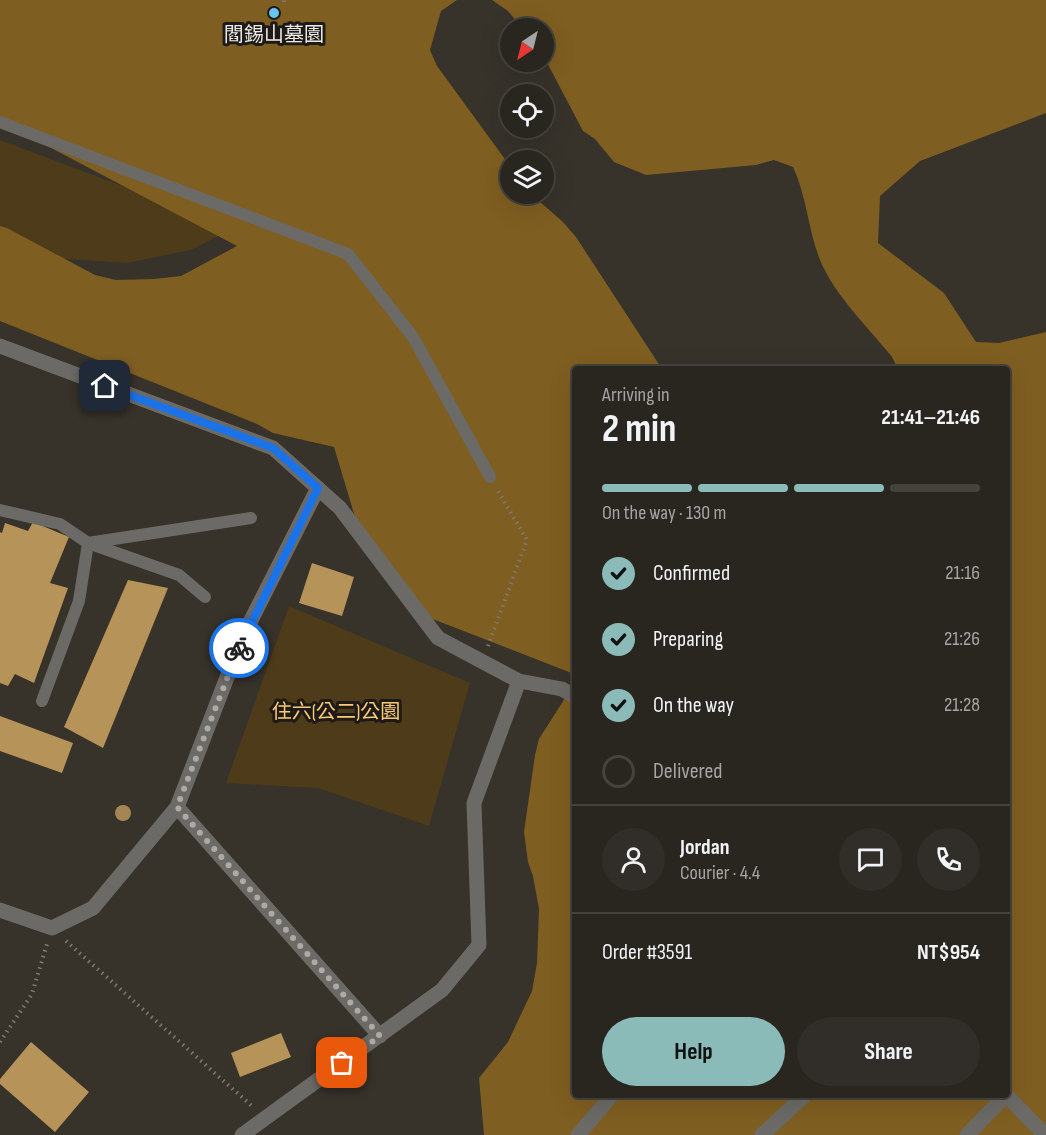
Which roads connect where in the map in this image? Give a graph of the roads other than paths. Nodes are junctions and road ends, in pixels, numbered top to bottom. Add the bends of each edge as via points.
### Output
1 (0, 122) edge
2 (0, 346) edge
3 (490, 477) road end
4 (318, 488) junction
5 (0, 510) edge
6 (251, 518) dead end
7 (88, 543) junction
8 (205, 597) dead end
9 (519, 681) junction
10 (572, 695) edge
11 (42, 701) dead end
12 (177, 807) junction
13 (0, 910) edge
14 (380, 1036) junction
15 (609, 1098) edge
16 (802, 1098) edge
17 (1003, 1098) edge
18 (1009, 1098) edge
19 (242, 1135) edge
20 (578, 1135) edge
21 (762, 1135) edge
22 (967, 1135) edge
23 (1045, 1135) edge

1 - 3 lane via 348,254 413,337
2 - 4 street via 273,448
4 - 9 street via 340,508 438,638
4 - 12 street via 243,636
5 - 7 lane via 60,524
6 - 7 lane
7 - 8 lane via 180,575
7 - 11 lane via 79,601
9 - 10 street via 562,689
9 - 14 street via 474,802 478,945 442,990
12 - 13 street via 93,908 52,928
12 - 14 street
14 - 19 street
15 - 20 street
16 - 21 street
17 - 22 street
18 - 23 street

